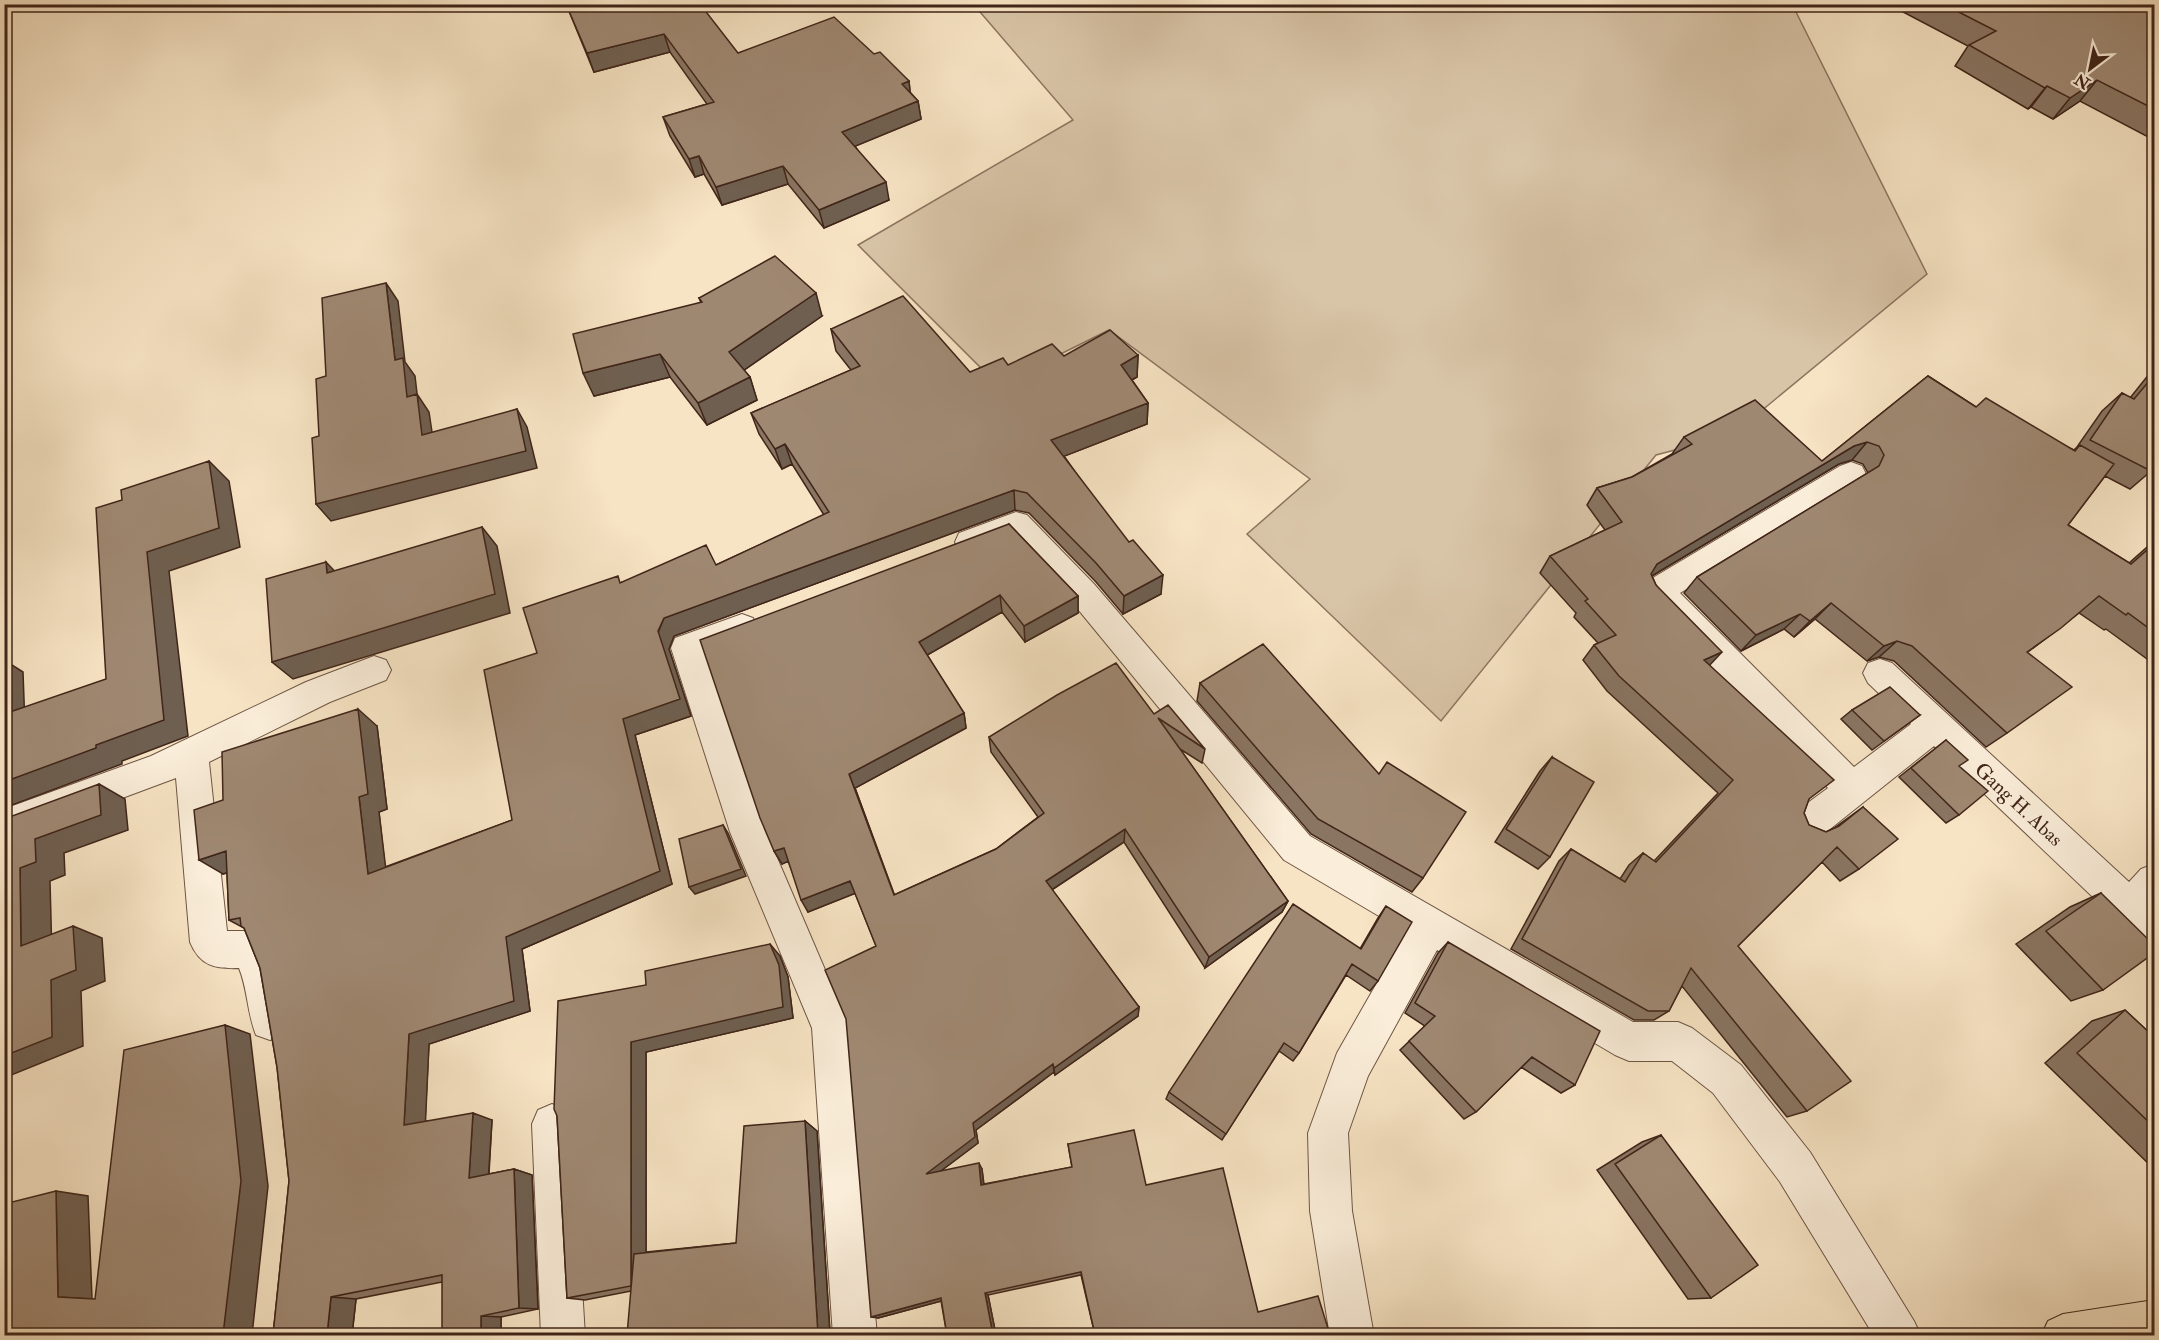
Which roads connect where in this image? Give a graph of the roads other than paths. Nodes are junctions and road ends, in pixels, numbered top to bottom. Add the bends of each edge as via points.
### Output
1 (1851, 474) dead end
2 (939, 553) edge
3 (764, 620) edge
4 (374, 670) dead end
5 (1880, 673) dead end
6 (1935, 725) junction
7 (191, 754) junction
8 (1852, 789) junction
9 (1807, 825) edge
10 (4, 826) edge
11 (2154, 880) edge
12 (2130, 907) junction
13 (1430, 926) junction
14 (2154, 939) edge
15 (275, 1055) edge
16 (552, 1124) edge
17 (2154, 1322) edge
18 (563, 1335) edge
19 (855, 1335) edge
20 (1352, 1335) edge
21 (1899, 1335) edge
22 (2063, 1335) edge

1 - 8 street via 1657,591
2 - 13 street via 1016,524 1083,593 1297,848
3 - 19 street via 687,648 748,832 831,1028
4 - 7 street via 318,692
5 - 6 street, Gang H. Abas
6 - 8 street
6 - 12 street, Gang H. Abas
7 - 10 street
7 - 15 street via 210,942 220,950 244,949 253,954 262,980
8 - 9 street
11 - 12 street
12 - 14 street, Gang H. Abas
13 - 20 street via 1351,1067 1328,1134 1331,1211
13 - 21 street via 1629,1041 1678,1042 1727,1079 1795,1167
16 - 18 street
17 - 22 main road

